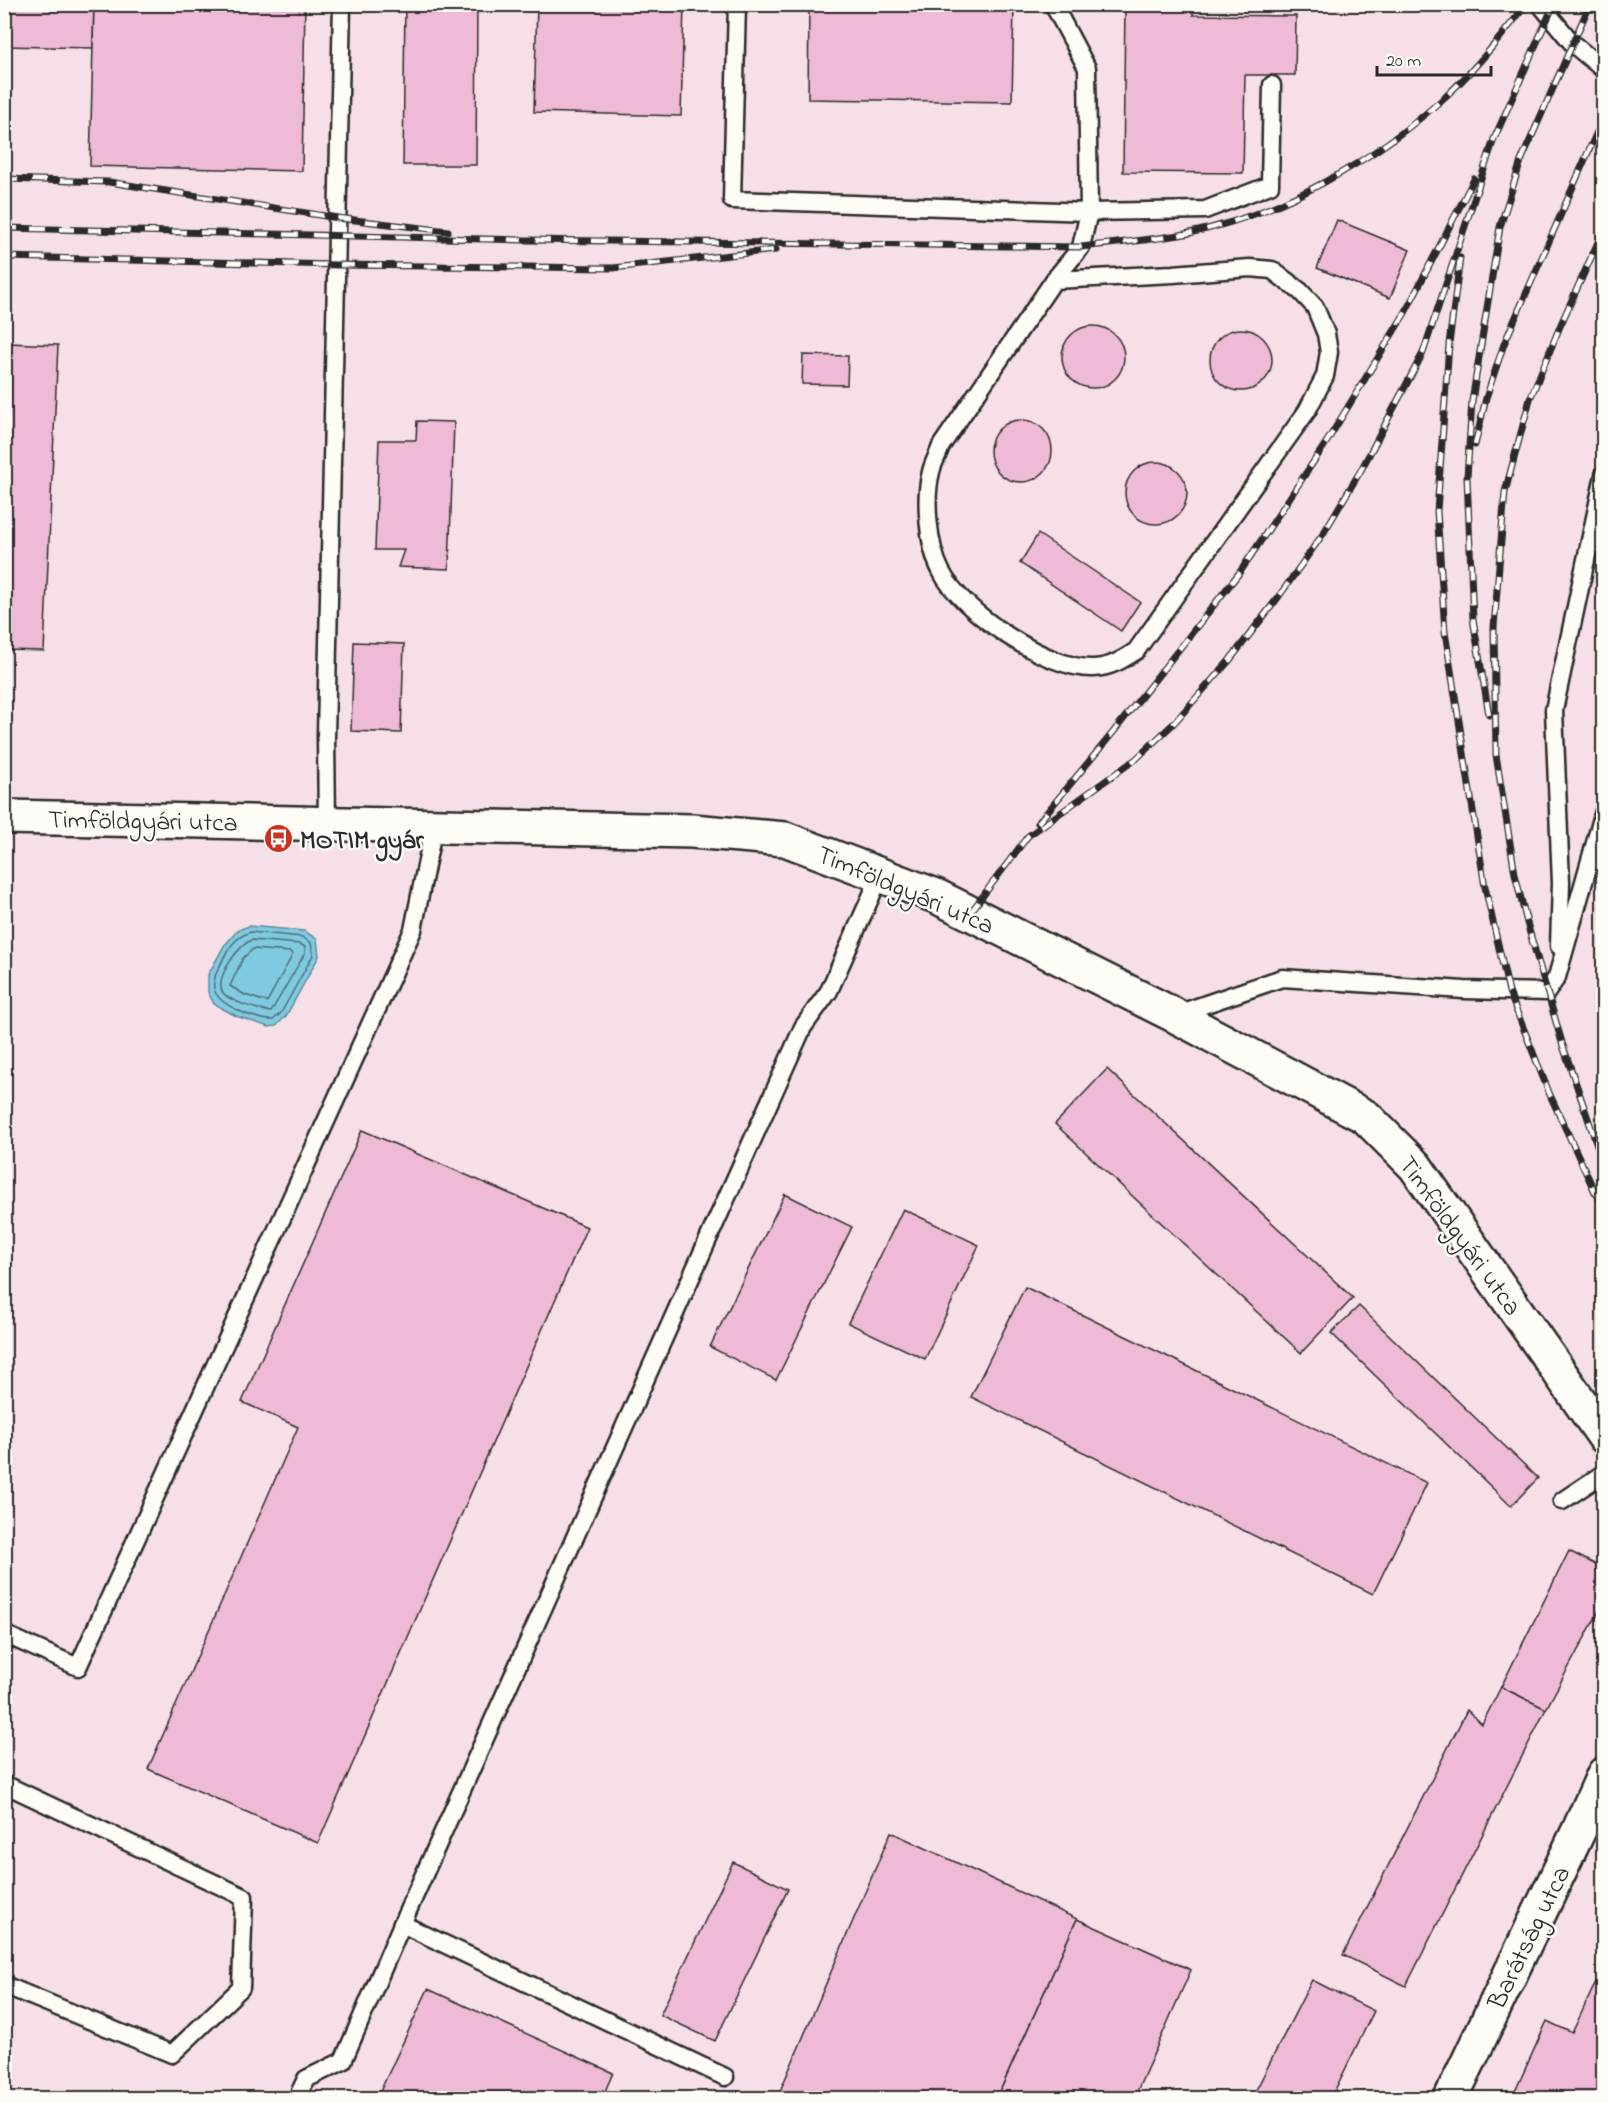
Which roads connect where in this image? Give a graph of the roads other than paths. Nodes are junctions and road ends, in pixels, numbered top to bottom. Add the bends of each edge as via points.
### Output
1 (342, 4) edge
2 (737, 4) edge
3 (1053, 4) edge
4 (1540, 4) edge
5 (1604, 70) edge
6 (1272, 85) dead end
7 (1089, 212) junction
8 (1054, 280) junction
9 (1604, 476) edge
10 (1604, 811) edge
11 (4, 817) edge
12 (327, 824) junction
13 (434, 826) junction
14 (880, 873) junction
15 (1557, 976) junction
16 (1173, 1015) junction
17 (1604, 1436) edge
18 (1604, 1473) edge
19 (1562, 1501) dead end
20 (4, 1634) edge
21 (1604, 1774) edge
22 (4, 1784) edge
23 (402, 1924) junction
24 (4, 1985) edge
25 (725, 2077) dead end
26 (297, 2098) edge
27 (1450, 2098) edge

1 - 12 lane
2 - 7 lane via 732,200
3 - 7 lane via 1087,68
4 - 5 lane via 1573,44
6 - 7 lane via 1270,185 1205,210
7 - 8 lane via 1081,247
8 - 8 lane via 941,446 931,473 931,546 955,594 991,626 1072,666 1094,668 1116,664 1136,651 1307,411 1325,376 1329,352 1315,307 1272,270 1250,268
9 - 15 lane via 1554,710 1561,883
10 - 15 lane
11 - 12 street, Timföldgyári utca
12 - 13 street, Timföldgyári utca
13 - 14 street, Timföldgyári utca via 692,831 785,839
13 - 20 lane via 413,930 78,1667
14 - 16 street, Timföldgyári utca via 936,896
14 - 23 lane via 829,991 804,1027
15 - 16 lane via 1547,992 1282,978
16 - 17 street, Timföldgyári utca via 1366,1117 1415,1166
18 - 19 lane
21 - 27 street, Barátság utca
22 - 24 lane via 244,1897 241,1988 172,2054
23 - 25 lane
23 - 26 lane via 343,2061 306,2079

